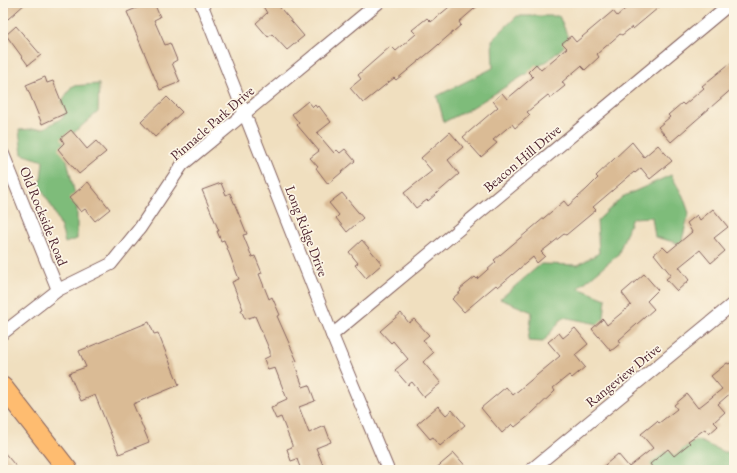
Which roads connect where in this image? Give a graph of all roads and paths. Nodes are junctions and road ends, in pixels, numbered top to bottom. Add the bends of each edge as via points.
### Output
1 (201, 3) edge
2 (378, 3) edge
3 (731, 3) edge
4 (245, 114) junction
5 (3, 154) edge
6 (58, 290) junction
7 (734, 302) edge
8 (3, 333) edge
9 (332, 336) junction
10 (3, 387) edge
11 (68, 470) edge
12 (388, 470) edge
13 (531, 470) edge

1 - 4 street, Long Ridge Drive
2 - 4 street, Pinnacle Park Drive
3 - 9 street, Beacon Hill Drive
4 - 6 street, Pinnacle Park Drive via 182,165 140,228 111,264
4 - 9 street, Long Ridge Drive
5 - 6 street, Old Rockside Road
6 - 8 street, Pinnacle Park Drive
7 - 13 street, Rangeview Drive
9 - 12 street, Long Ridge Drive
10 - 11 main road

